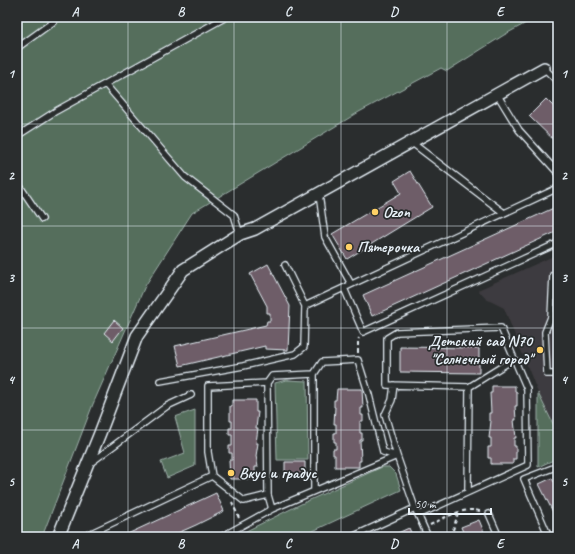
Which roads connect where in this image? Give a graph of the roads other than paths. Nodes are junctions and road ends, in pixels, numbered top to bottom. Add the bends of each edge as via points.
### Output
1 (57, 17) edge
2 (226, 17) edge
3 (17, 48) edge
4 (544, 68) joint
5 (558, 82) edge
6 (106, 85) junction
7 (496, 93) junction
8 (17, 136) edge
9 (411, 142) junction
10 (558, 173) edge
11 (17, 182) edge
12 (558, 188) edge
13 (319, 194) junction
14 (504, 213) junction
15 (42, 219) dead end
16 (240, 234) junction
17 (558, 243) edge
18 (285, 265) dead end
19 (558, 276) edge
20 (351, 284) junction
21 (344, 288) junction
22 (305, 306) junction
23 (514, 359) junction
24 (314, 374) junction
25 (558, 374) edge
26 (160, 381) dead end
27 (267, 383) junction
28 (394, 385) junction
29 (469, 387) junction
30 (191, 395) dead end
31 (397, 456) junction
32 (87, 466) junction
33 (558, 466) edge
34 (212, 476) junction
35 (314, 490) junction
36 (468, 492) junction
37 (268, 495) junction
38 (415, 508) junction
39 (272, 509) junction
40 (489, 514) road end
41 (418, 515) junction
42 (58, 537) edge
43 (88, 537) edge
44 (221, 537) edge
45 (352, 537) edge
46 (428, 537) edge
47 (499, 537) edge
48 (549, 537) edge

1 - 3 lane
2 - 6 lane
4 - 5 lane
4 - 7 street
6 - 8 lane via 56,111
6 - 16 lane via 185,177 234,215
7 - 9 street
7 - 10 lane via 520,130
9 - 13 street
9 - 14 lane
11 - 15 lane
12 - 14 lane
13 - 16 street via 255,230
13 - 20 lane via 325,237
14 - 20 lane
16 - 32 street via 183,270 137,336
17 - 21 lane via 363,332
18 - 22 lane
19 - 25 lane via 553,276 551,316 545,332 547,374
20 - 21 lane
21 - 22 lane
22 - 26 lane via 304,347 295,354
23 - 28 lane via 501,328 398,332 387,338 387,385
23 - 29 lane
23 - 36 lane via 527,389 528,465
24 - 27 lane via 272,376
24 - 31 lane via 322,362 358,360 383,452
24 - 35 lane
27 - 34 lane via 208,386 208,452
27 - 37 lane
28 - 29 lane
28 - 31 lane via 392,400 385,415
29 - 36 lane
30 - 32 lane via 167,406
31 - 35 lane
31 - 38 lane
32 - 42 street
33 - 48 lane via 524,479
34 - 37 lane via 244,501
34 - 43 lane via 89,534
35 - 39 lane
36 - 41 lane
37 - 39 lane
38 - 41 lane
38 - 45 lane
39 - 44 lane
40 - 47 lane
41 - 46 lane

